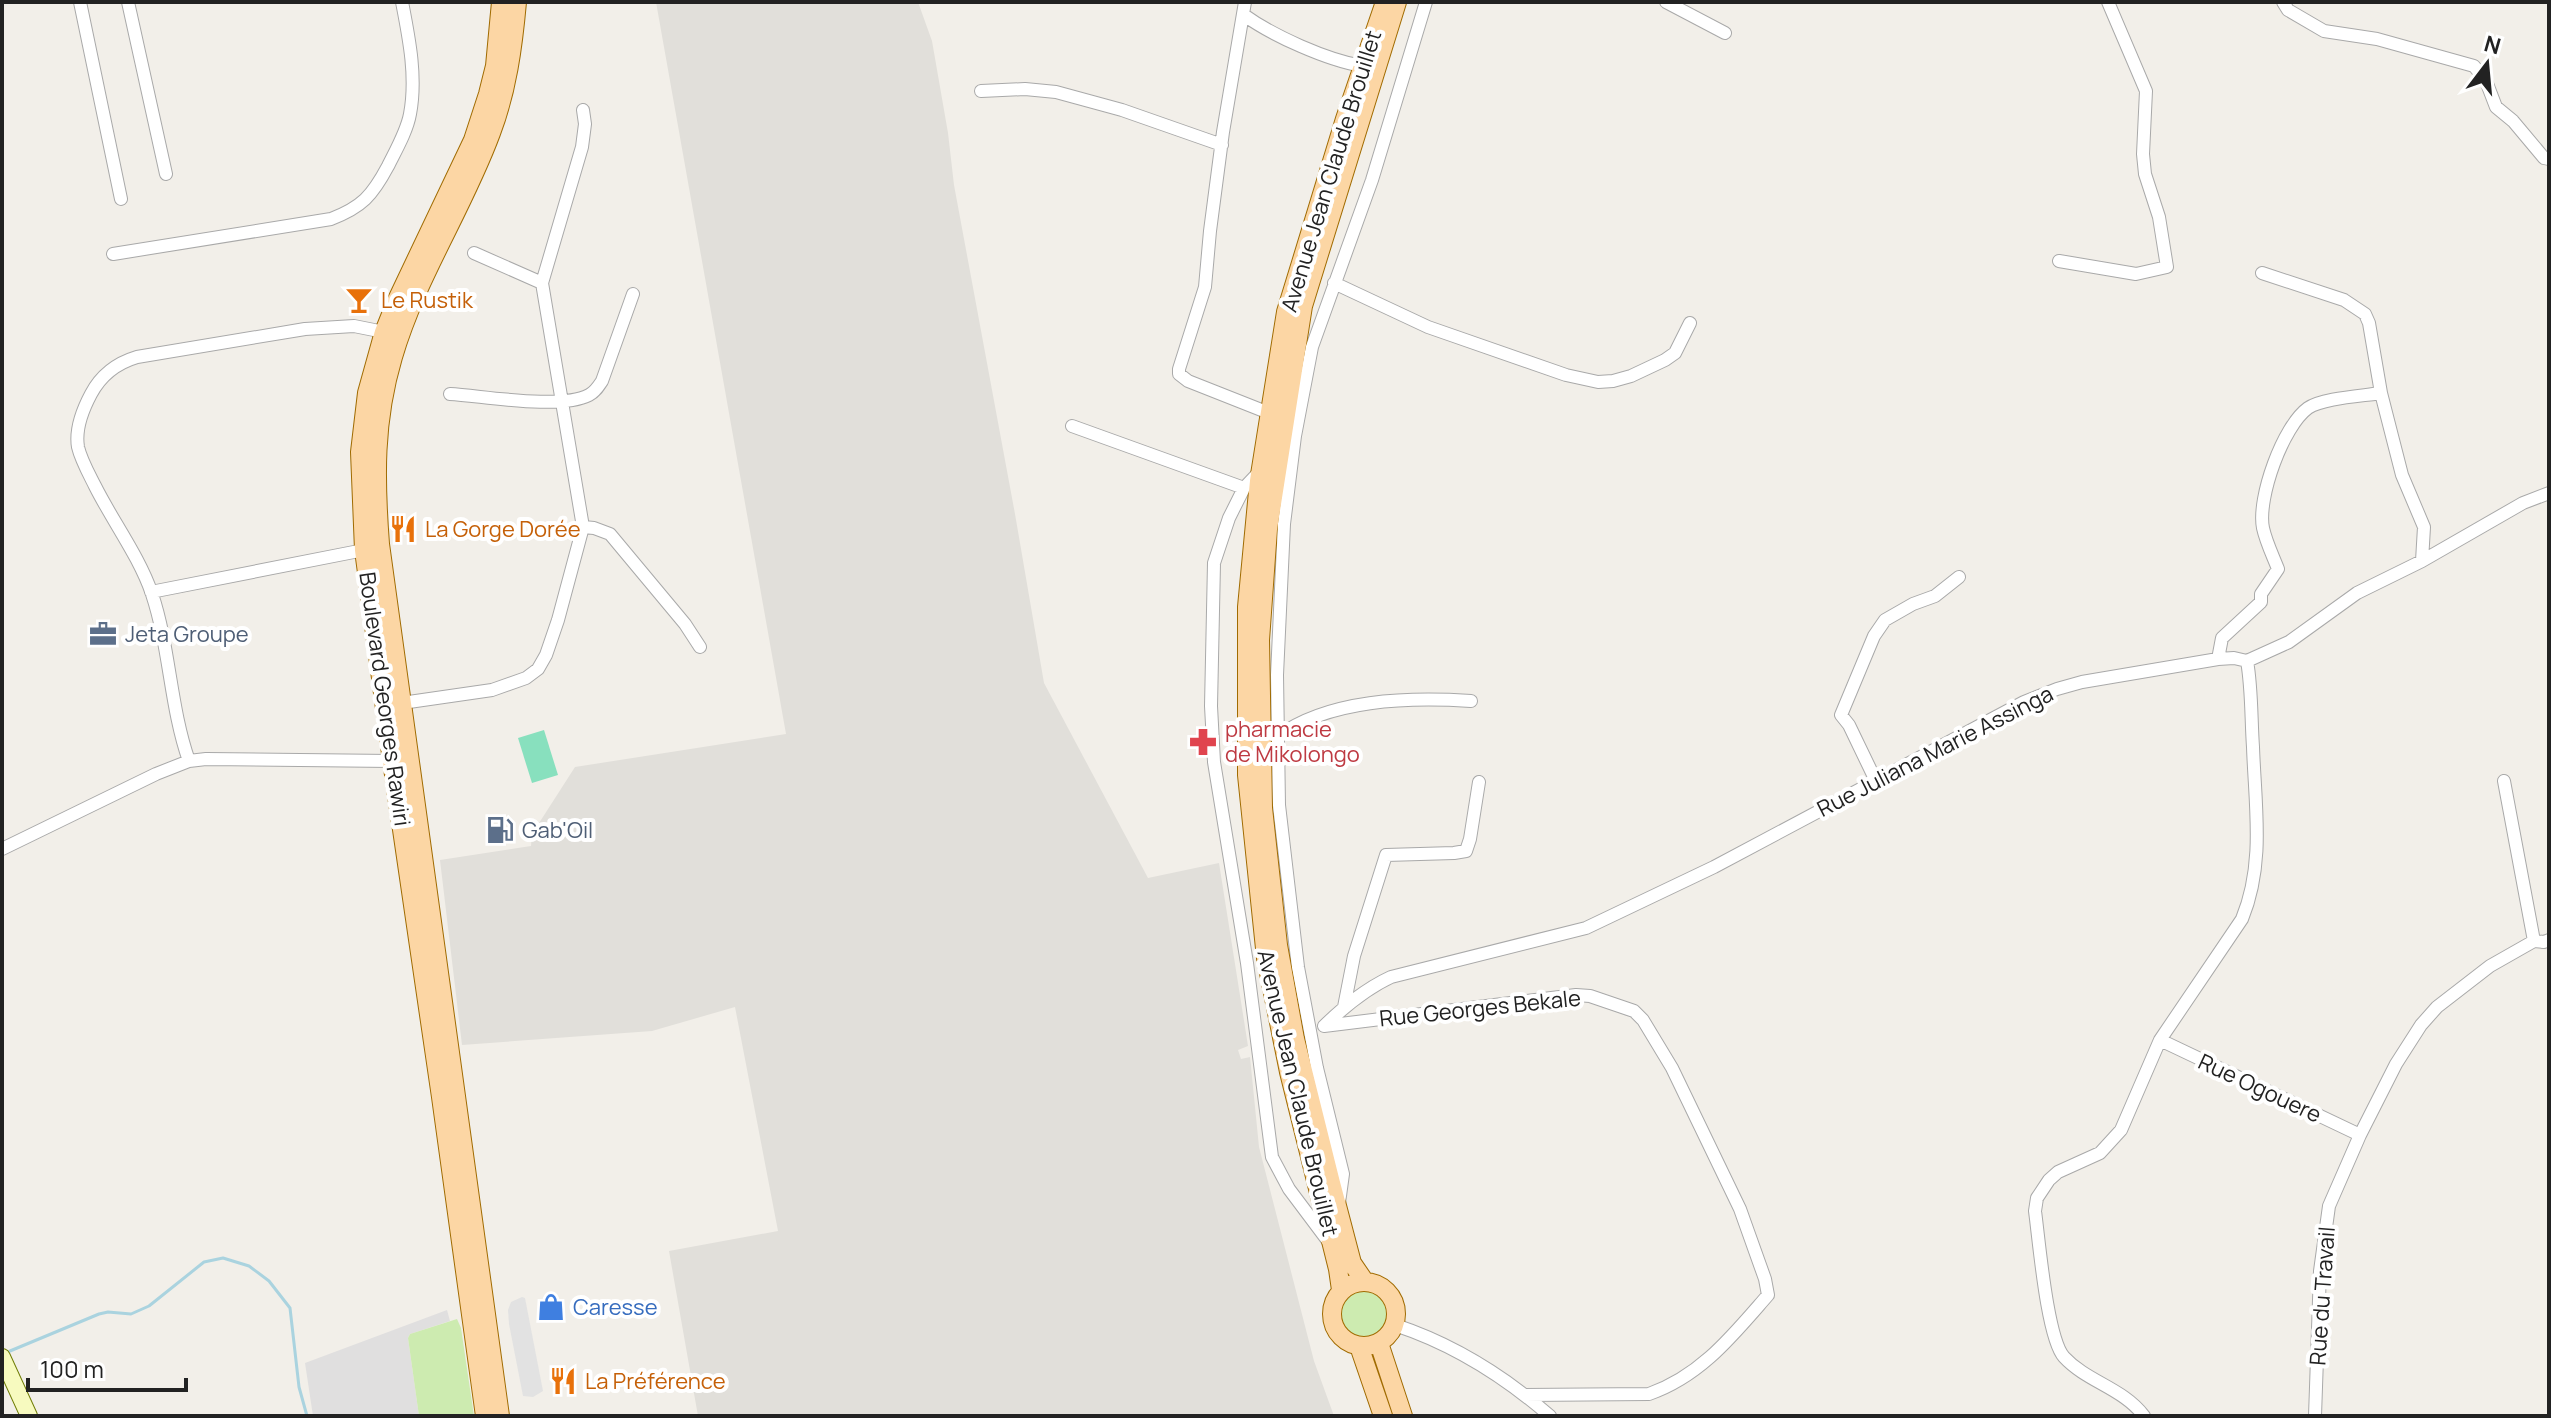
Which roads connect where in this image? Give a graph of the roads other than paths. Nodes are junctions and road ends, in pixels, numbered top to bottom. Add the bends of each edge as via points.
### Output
1 (80, 2) edge
2 (128, 2) edge
3 (402, 2) edge
4 (501, 2) edge
5 (517, 2) edge
6 (1385, 2) edge
7 (1397, 2) edge
8 (1426, 2) edge
9 (1666, 2) edge
10 (2108, 2) edge
11 (2283, 2) edge
12 (1244, 8) edge
13 (1725, 33) dead end
14 (1362, 66) junction
15 (981, 91) dead end
16 (583, 110) dead end
17 (1222, 145) junction
18 (2549, 159) edge
19 (166, 174) dead end
20 (121, 199) dead end
21 (474, 253) dead end
22 (113, 254) dead end
23 (2059, 261) dead end
24 (2262, 273) dead end
25 (542, 283) junction
26 (1334, 283) junction
27 (633, 294) dead end
28 (1690, 323) dead end
29 (384, 332) junction
30 (2381, 393) junction
31 (450, 394) dead end
32 (563, 402) junction
33 (1269, 413) junction
34 (1072, 426) dead end
35 (1261, 470) junction
36 (1244, 488) junction
37 (2549, 493) edge
38 (583, 527) junction
39 (364, 550) junction
40 (2422, 561) junction
41 (1959, 577) dead end
42 (151, 592) junction
43 (700, 647) dead end
44 (2218, 659) junction
45 (2247, 661) junction
46 (1471, 701) dead end
47 (402, 703) junction
48 (1277, 737) junction
49 (189, 761) junction
50 (392, 761) junction
51 (1875, 779) junction
52 (2504, 781) dead end
53 (1479, 782) dead end
54 (2, 849) edge
55 (2549, 940) edge
56 (2534, 941) junction
57 (1344, 1007) junction
58 (1324, 1026) junction
59 (1309, 1029) junction
60 (2160, 1040) junction
61 (2360, 1135) junction
62 (1338, 1208) junction
63 (1332, 1245) junction
64 (1365, 1282) junction
65 (1341, 1290) junction
66 (1395, 1325) junction
67 (1379, 1343) junction
68 (1359, 1346) junction
69 (2, 1357) edge
70 (1525, 1395) junction
71 (29, 1416) edge
72 (485, 1416) edge
73 (500, 1416) edge
74 (1383, 1416) edge
75 (1403, 1416) edge
76 (1550, 1416) edge
77 (2144, 1416) edge
78 (2315, 1416) edge

1 - 20 street
2 - 19 street
3 - 22 street via 411,46 410,115 367,200 331,219
4 - 29 main road, Boulevard Georges Rawiri via 495,66 479,123
5 - 47 main road, Boulevard Georges Rawiri via 508,73 492,132 405,322 380,413 378,516
6 - 14 main road, Avenue Jean Claude Brouillet
7 - 62 main road, Avenue Jean Claude Brouillet via 1303,306 1271,504 1261,609 1261,774 1273,913 1295,1039
8 - 26 street via 1372,180
9 - 13 street
10 - 23 street via 2146,91 2144,164 2167,267 2136,274
11 - 18 street via 2324,31 2377,39 2474,66 2496,107
12 - 14 street via 1256,24 1282,37
12 - 17 street
14 - 33 main road, Avenue Jean Claude Brouillet via 1289,297
15 - 17 street via 1056,92
16 - 25 street via 582,147
17 - 33 street via 1205,287 1179,374
21 - 25 street
24 - 30 street via 2344,300 2365,314
25 - 32 street
26 - 28 street via 1428,327 1598,382 1631,376 1665,360 1675,353
26 - 48 street via 1306,372 1286,504
27 - 32 street via 602,381 587,396
29 - 39 main road, Boulevard Georges Rawiri via 362,430
29 - 42 street via 328,327 194,347 123,361 102,378 87,400 78,445
30 - 40 street via 2402,475 2424,527
30 - 44 street via 2310,406 2291,427 2264,499 2263,526 2278,569 2261,602 2222,638
31 - 32 street
32 - 38 street
33 - 35 main road, Avenue Jean Claude Brouillet
34 - 36 street
35 - 36 street
35 - 63 main road, Avenue Jean Claude Brouillet via 1246,641 1252,830 1276,1016
36 - 63 street via 1214,563 1214,762 1272,1157
37 - 40 street, Rue Juliana Marie Assinga
38 - 43 street via 610,534
38 - 47 street via 558,620 538,669 501,688
39 - 42 street
39 - 50 main road, Boulevard Georges Rawiri
40 - 45 street, Rue Juliana Marie Assinga via 2357,593 2289,642
41 - 51 street via 1935,596 1885,620 1855,680 1841,715
42 - 49 street
44 - 45 street, Rue Juliana Marie Assinga
44 - 51 street, Rue Juliana Marie Assinga via 2057,689
45 - 60 street via 2258,852 2254,886 2242,919
46 - 48 street via 1413,698 1345,708 1313,716
47 - 73 main road, Boulevard Georges Rawiri
48 - 59 street via 1288,898
49 - 50 street
49 - 54 street
50 - 72 main road, Boulevard Georges Rawiri
51 - 57 street, Rue Juliana Marie Assinga via 1714,867 1586,928 1391,977
52 - 56 street
53 - 57 street via 1466,851 1386,855
55 - 56 street
56 - 61 street, Rue du Travail via 2490,966 2437,1007 2396,1064
57 - 58 street, Rue Juliana Marie Assinga
58 - 59 street, Rue Georges Bekale
58 - 70 street, Rue Georges Bekale via 1576,995 1634,1011 1672,1068 1740,1209 1768,1295 1711,1359 1668,1388 1649,1394
59 - 62 street via 1343,1174
60 - 61 street, Rue Ogouere
60 - 77 street via 2121,1130 2100,1153 2049,1180 2035,1211 2049,1310 2062,1355 2121,1393
61 - 78 street, Rue du Travail via 2329,1206 2320,1271
62 - 64 main road, Avenue Jean Claude Brouillet via 1352,1263
63 - 65 main road, Avenue Jean Claude Brouillet
64 - 65 main road
64 - 66 main road via 1377,1284 1392,1297
65 - 68 main road via 1332,1308 1335,1328
66 - 67 main road
66 - 70 street via 1444,1344
67 - 68 main road
67 - 75 main road
68 - 74 main road
69 - 71 main road
70 - 76 street

